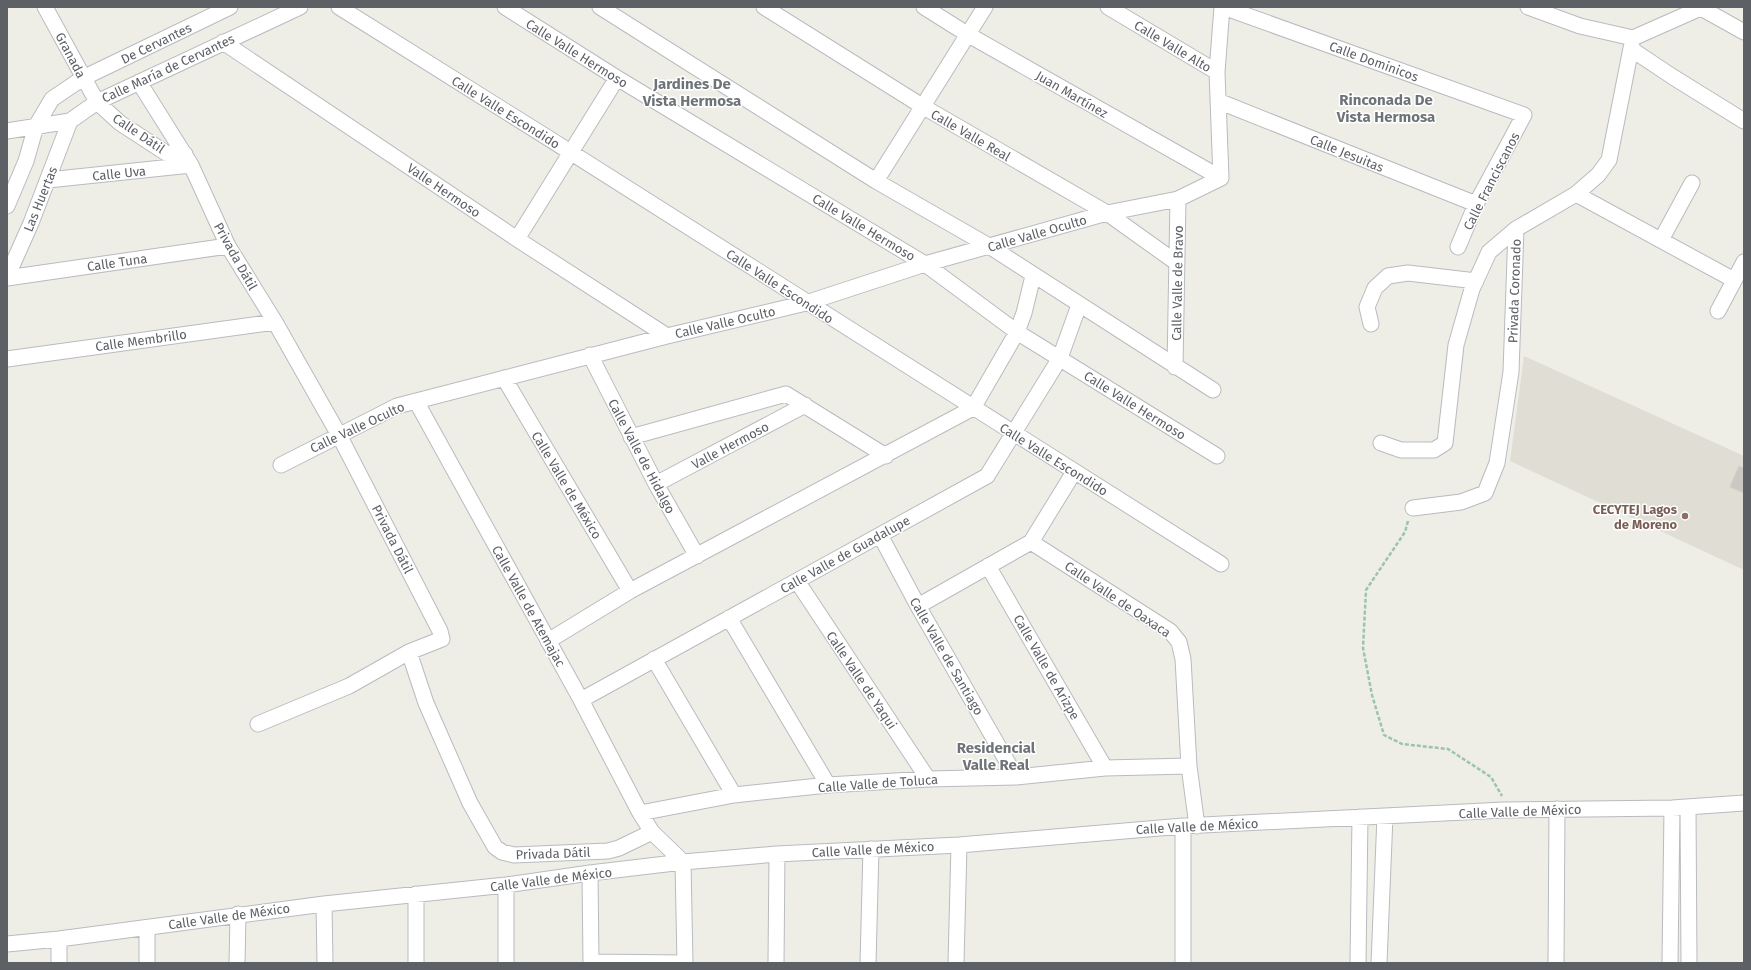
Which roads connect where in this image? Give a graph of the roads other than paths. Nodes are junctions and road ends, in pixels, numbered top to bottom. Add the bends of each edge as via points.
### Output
1 (45, 7) edge
2 (230, 7) edge
3 (300, 7) edge
4 (339, 7) edge
5 (505, 7) edge
6 (600, 7) edge
7 (764, 7) edge
8 (924, 7) edge
9 (984, 7) edge
10 (1108, 7) edge
11 (1223, 7) edge
12 (1528, 7) edge
13 (1702, 8) edge
14 (1744, 32) edge
15 (967, 34) junction
16 (223, 42) junction
17 (1632, 44) junction
18 (1217, 72) junction
19 (83, 78) junction
20 (617, 78) junction
21 (139, 82) junction
22 (1218, 101) junction
23 (97, 102) junction
24 (922, 106) junction
25 (1524, 114) joint
26 (70, 121) junction
27 (1744, 121) edge
28 (36, 126) junction
29 (7, 131) edge
30 (571, 152) junction
31 (188, 159) junction
32 (1221, 178) junction
33 (48, 180) junction
34 (876, 182) junction
35 (1692, 183) dead end
36 (1576, 194) junction
37 (1178, 199) junction
38 (1476, 204) junction
39 (7, 206) edge
40 (1108, 213) junction
41 (1516, 229) junction
42 (517, 239) junction
43 (1661, 240) junction
44 (228, 246) junction
45 (989, 246) junction
46 (1458, 247) dead end
47 (1744, 262) edge
48 (1177, 263) junction
49 (925, 264) junction
50 (1033, 276) junction
51 (7, 277) edge
52 (1734, 280) junction
53 (1476, 281) junction
54 (806, 303) junction
55 (1078, 305) junction
56 (1718, 311) dead end
57 (275, 322) junction
58 (1371, 324) dead end
59 (1018, 332) junction
60 (667, 336) junction
61 (590, 356) junction
62 (1060, 358) junction
63 (7, 359) edge
64 (1175, 367) junction
65 (504, 378) junction
66 (1213, 390) dead end
67 (416, 401) junction
68 (805, 406) junction
69 (973, 408) junction
70 (1014, 433) junction
71 (339, 435) junction
72 (631, 437) junction
73 (1381, 443) dead end
74 (886, 456) junction
75 (1217, 456) dead end
76 (281, 465) dead end
77 (1074, 472) junction
78 (656, 484) junction
79 (1413, 508) road end
80 (880, 535) junction
81 (1031, 542) junction
82 (697, 556) junction
83 (1221, 564) dead end
84 (988, 566) junction
85 (797, 581) junction
86 (630, 591) junction
87 (918, 606) junction
88 (729, 618) junction
89 (548, 640) junction
90 (409, 652) junction
91 (654, 659) junction
92 (581, 700) junction
93 (258, 724) dead end
94 (1189, 766) junction
95 (1105, 768) junction
96 (1016, 777) junction
97 (928, 779) junction
98 (828, 785) junction
99 (734, 795) junction
100 (1744, 804) edge
101 (1672, 808) junction
102 (1688, 808) junction
103 (1558, 809) junction
104 (640, 813) junction
105 (1385, 816) junction
106 (1360, 817) junction
107 (1190, 826) junction
108 (652, 832) junction
109 (959, 845) junction
110 (871, 849) junction
111 (777, 854) junction
112 (683, 862) junction
113 (590, 873) junction
114 (506, 885) junction
115 (416, 894) junction
116 (324, 904) junction
117 (238, 914) junction
118 (147, 928) junction
119 (59, 939) junction
120 (7, 944) edge
121 (59, 963) edge
122 (147, 963) edge
123 (237, 963) edge
124 (325, 963) edge
125 (416, 963) edge
126 (506, 963) edge
127 (591, 963) edge
128 (685, 963) edge
129 (776, 963) edge
130 (868, 963) edge
131 (956, 963) edge
132 (1183, 963) edge
133 (1358, 963) edge
134 (1379, 963) edge
135 (1556, 963) edge
136 (1670, 963) edge
137 (1689, 963) edge

1 - 19 street, Granada
2 - 19 street, De Cervantes
3 - 16 street, Calle María de Cervantes
4 - 30 street, Calle Valle Escondido
5 - 20 street, Calle Valle Hermoso
6 - 34 street
7 - 24 street, Calle Valle Real
8 - 15 street, Juan Martínez
9 - 15 street
10 - 18 street, Calle Valle Alto
11 - 18 street
11 - 25 street, Calle Dominicos
12 - 17 street
13 - 14 street
13 - 17 street
15 - 24 street
15 - 32 street, Juan Martínez
16 - 21 street, Calle María de Cervantes
16 - 42 street, Valle Hermoso
17 - 27 street via 1673,77
17 - 36 street, Privada Coronado via 1609,160 1598,175
18 - 22 street
19 - 23 street, Granada
19 - 28 street, De Cervantes via 52,99
20 - 30 street
20 - 49 street, Calle Valle Hermoso
21 - 23 street, Calle María de Cervantes
21 - 31 street, Privada Dátil
22 - 32 street
22 - 38 street, Calle Jesuitas
23 - 26 street, Calle María de Cervantes
23 - 31 street, Calle Dátil via 120,123 166,152
24 - 34 street
24 - 40 street, Calle Valle Real
25 - 38 street, Calle Franciscanos
26 - 28 street, Calle María de Cervantes
26 - 33 street, Las Huertas
28 - 29 street, Calle María de Cervantes
28 - 39 street, De Cervantes via 26,161
30 - 42 street
30 - 54 street, Calle Valle Escondido
31 - 33 street, Calle Uva
31 - 44 street, Privada Dátil
32 - 37 street, Calle Valle Oculto
33 - 51 street, Las Huertas
34 - 45 street
35 - 43 street
36 - 41 street, Privada Coronado
36 - 43 street
37 - 40 street, Calle Valle Oculto
37 - 48 street, Calle Valle de Bravo
38 - 46 street, Calle Franciscanos
40 - 45 street, Calle Valle Oculto
40 - 48 street, Calle Valle Real
41 - 53 street via 1489,252
41 - 79 street, Privada Coronado via 1511,372 1497,463 1485,493 1461,502
42 - 60 street, Valle Hermoso
43 - 52 street
44 - 51 street, Calle Tuna
44 - 57 street, Privada Dátil
45 - 49 street, Calle Valle Oculto
45 - 50 street
47 - 52 street
48 - 64 street, Calle Valle de Bravo
49 - 54 street, Calle Valle Oculto
49 - 59 street, Calle Valle Hermoso
50 - 55 street
50 - 59 street
52 - 56 street
53 - 58 street via 1408,273 1388,276 1375,288 1367,307
53 - 73 street via 1456,345 1445,443 1434,450 1401,450
54 - 60 street, Calle Valle Oculto
54 - 69 street, Calle Valle Escondido
55 - 62 street, Calle Valle de Guadalupe
55 - 64 street
57 - 63 street, Calle Membrillo
57 - 71 street, Privada Dátil
59 - 62 street, Calle Valle Hermoso
59 - 69 street
60 - 61 street, Calle Valle Oculto
61 - 65 street, Calle Valle Oculto
61 - 72 street, Calle Valle de Hidalgo
62 - 70 street, Calle Valle de Guadalupe
62 - 75 street, Calle Valle Hermoso
64 - 66 street
65 - 67 street, Calle Valle Oculto
65 - 86 street, Calle Valle de México
67 - 71 street, Calle Valle Oculto via 397,406
67 - 89 street, Calle Valle de Atemajac
68 - 72 street via 786,394
68 - 74 street
68 - 78 street, Valle Hermoso
69 - 70 street, Calle Valle Escondido
69 - 74 street
70 - 77 street, Calle Valle Escondido
70 - 80 street, Calle Valle de Guadalupe via 987,476
71 - 76 street, Calle Valle Oculto
71 - 90 street, Privada Dátil via 440,631 442,639
72 - 78 street, Calle Valle de Hidalgo
74 - 82 street
77 - 81 street
77 - 83 street, Calle Valle Escondido
78 - 82 street, Calle Valle de Hidalgo
80 - 85 street, Calle Valle de Guadalupe
80 - 87 street, Calle Valle de Santiago
81 - 84 street
81 - 94 street, Calle Valle de Oaxaca via 1170,631 1179,642 1183,659
82 - 86 street
84 - 87 street
84 - 95 street, Calle Valle de Arizpe
85 - 88 street, Calle Valle de Guadalupe
85 - 97 street, Calle Valle de Yaqui
86 - 89 street
87 - 96 street, Calle Valle de Santiago
88 - 91 street, Calle Valle de Guadalupe
88 - 98 street
89 - 92 street, Calle Valle de Atemajac
90 - 93 street via 349,686
90 - 108 street, Privada Dátil via 426,704 470,803 495,847 514,855 608,851
91 - 92 street, Calle Valle de Guadalupe
91 - 99 street
92 - 104 street, Calle Valle de Atemajac
94 - 95 street, Calle Valle de Toluca
94 - 107 street, Calle Valle de Oaxaca
95 - 96 street, Calle Valle de Toluca
96 - 97 street, Calle Valle de Toluca
97 - 98 street, Calle Valle de Toluca
98 - 99 street, Calle Valle de Toluca
99 - 104 street, Calle Valle de Toluca
100 - 102 street, Calle Valle de México
101 - 102 street, Calle Valle de México
101 - 103 street, Calle Valle de México
101 - 136 street
102 - 137 street
103 - 105 street, Calle Valle de México
103 - 135 street
104 - 108 street, Calle Valle de Atemajac
105 - 106 street, Calle Valle de México
105 - 134 street
106 - 107 street, Calle Valle de México
106 - 133 street
107 - 109 street, Calle Valle de México
107 - 132 street, Calle Valle de Oaxaca
108 - 112 street, Calle Valle de Atemajac
109 - 110 street, Calle Valle de México
109 - 131 street
110 - 111 street, Calle Valle de México
110 - 130 street
111 - 112 street, Calle Valle de México
111 - 129 street
112 - 113 street, Calle Valle de México
112 - 128 street
113 - 114 street, Calle Valle de México
113 - 127 street
114 - 115 street, Calle Valle de México
114 - 126 street
115 - 116 street, Calle Valle de México
115 - 125 street
116 - 117 street, Calle Valle de México
116 - 124 street
117 - 118 street, Calle Valle de México
117 - 123 street
118 - 119 street, Calle Valle de México
118 - 122 street
119 - 120 street, Calle Valle de México
119 - 121 street
127 - 128 street

